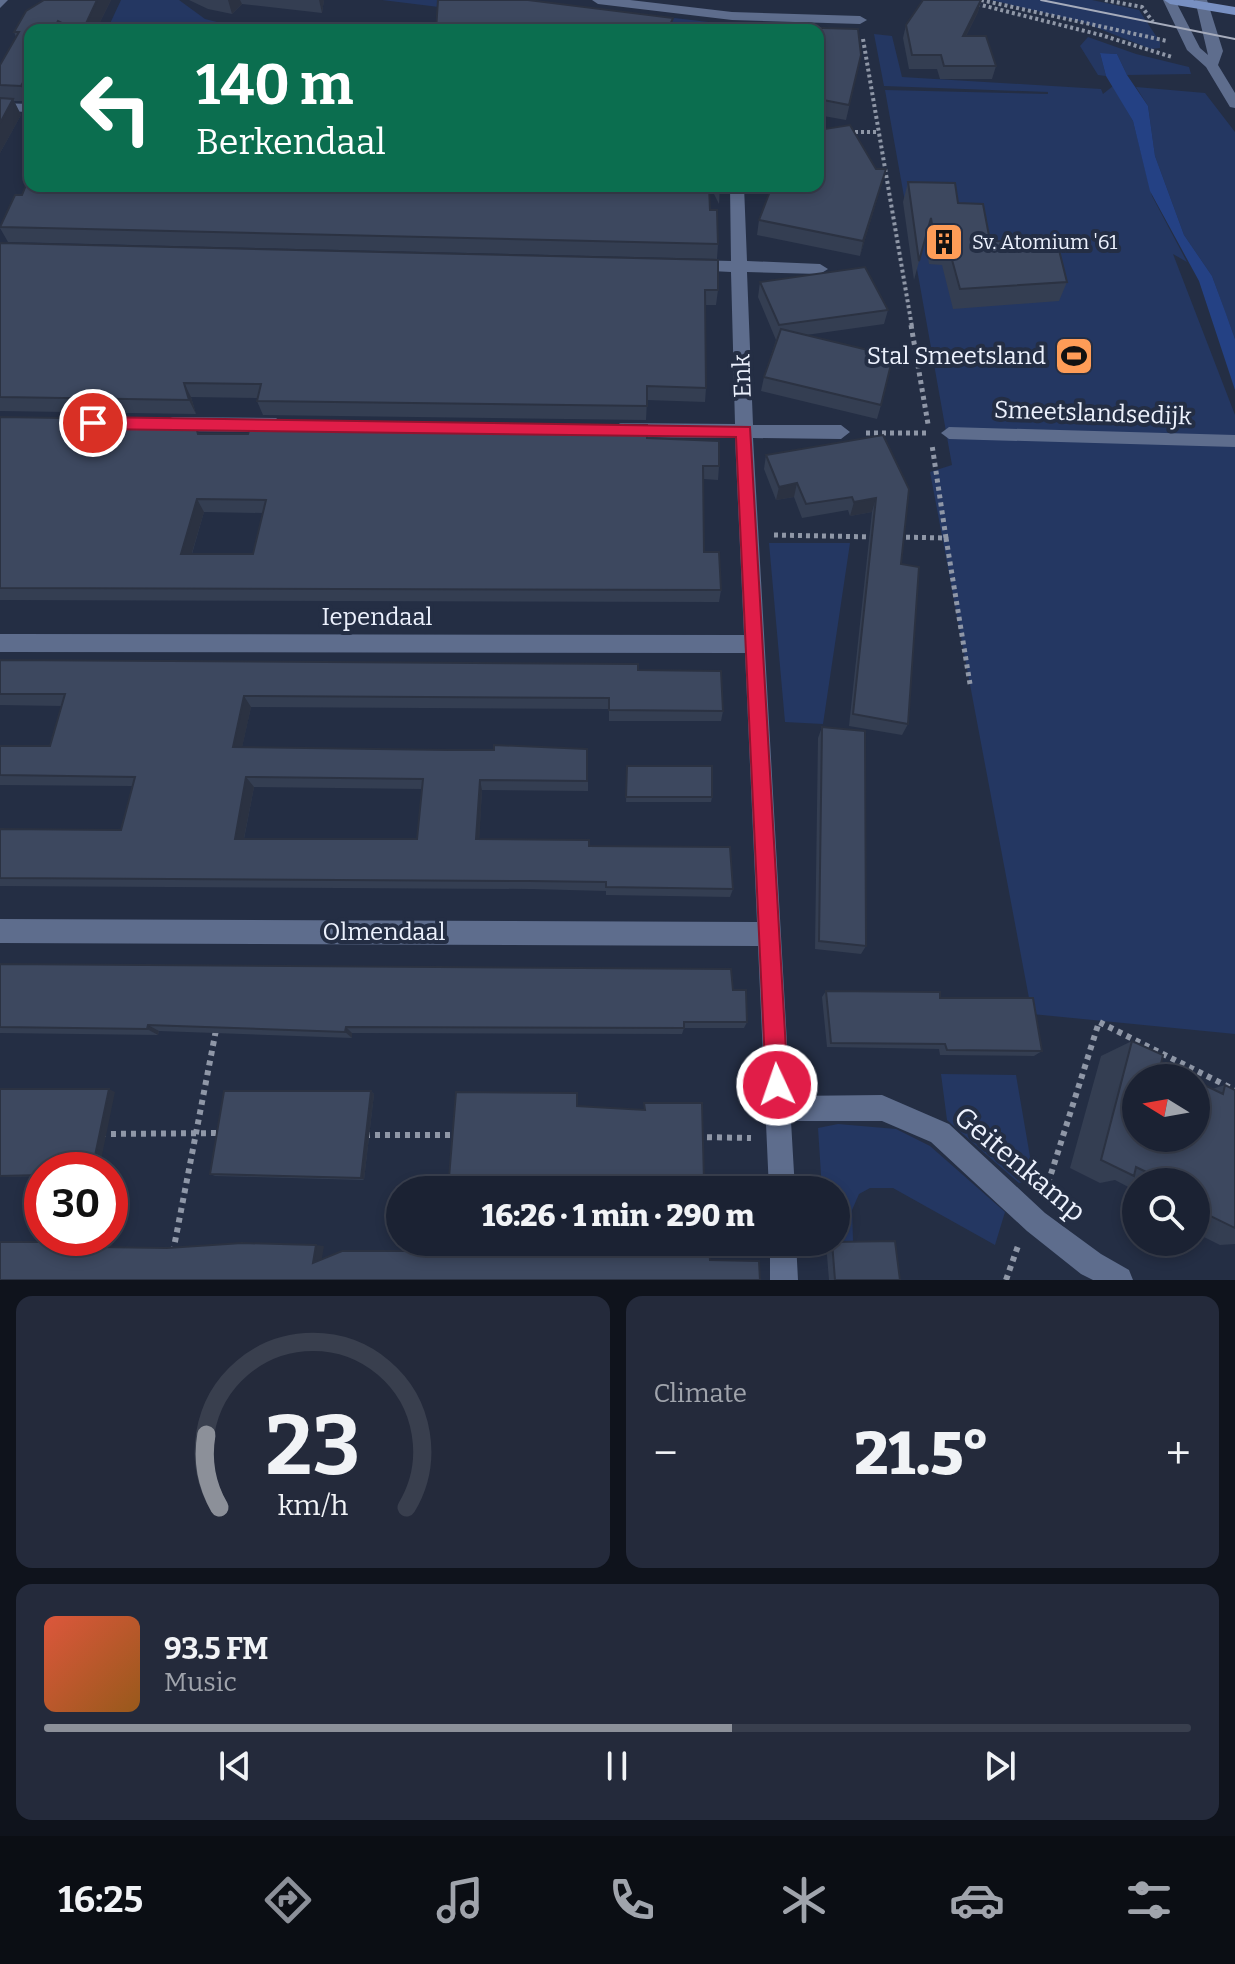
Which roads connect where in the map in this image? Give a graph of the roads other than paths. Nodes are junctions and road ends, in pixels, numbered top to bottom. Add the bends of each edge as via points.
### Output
1 (598, 0) edge
2 (1170, 0) edge
3 (1202, 3) edge
4 (1235, 11) edge
5 (860, 20) road end
6 (732, 23) edge
7 (1211, 65) junction
8 (1235, 104) edge
9 (0, 107) edge
10 (24, 108) edge
11 (737, 192) edge
12 (675, 265) edge
13 (737, 266) junction
14 (820, 269) dead end
15 (158, 423) edge
16 (301, 425) edge
17 (601, 429) edge
18 (744, 431) junction
19 (841, 432) road end
20 (949, 433) road end
21 (1235, 441) edge
22 (0, 643) edge
23 (755, 644) junction
24 (0, 931) edge
25 (767, 934) junction
26 (778, 1109) junction
27 (781, 1176) edge
28 (783, 1256) edge
29 (784, 1280) edge
30 (1119, 1280) edge

1 - 6 street
2 - 3 main road
2 - 7 street via 1191,45
3 - 4 main road
3 - 7 street via 1216,51
5 - 6 street
7 - 8 street
9 - 10 street
11 - 13 street, Enk
12 - 13 street
13 - 14 street
13 - 18 street, Enk
15 - 16 street
17 - 18 street
18 - 19 street
18 - 23 street, Enk
20 - 21 lane, Smeetslandsedijk
22 - 23 street, Iependaal
23 - 25 street, Enk
24 - 25 street, Olmendaal
25 - 26 street, Enk
26 - 27 street, Enk
26 - 30 street, Geitenkamp via 882,1108 940,1133 1036,1222
28 - 29 street

